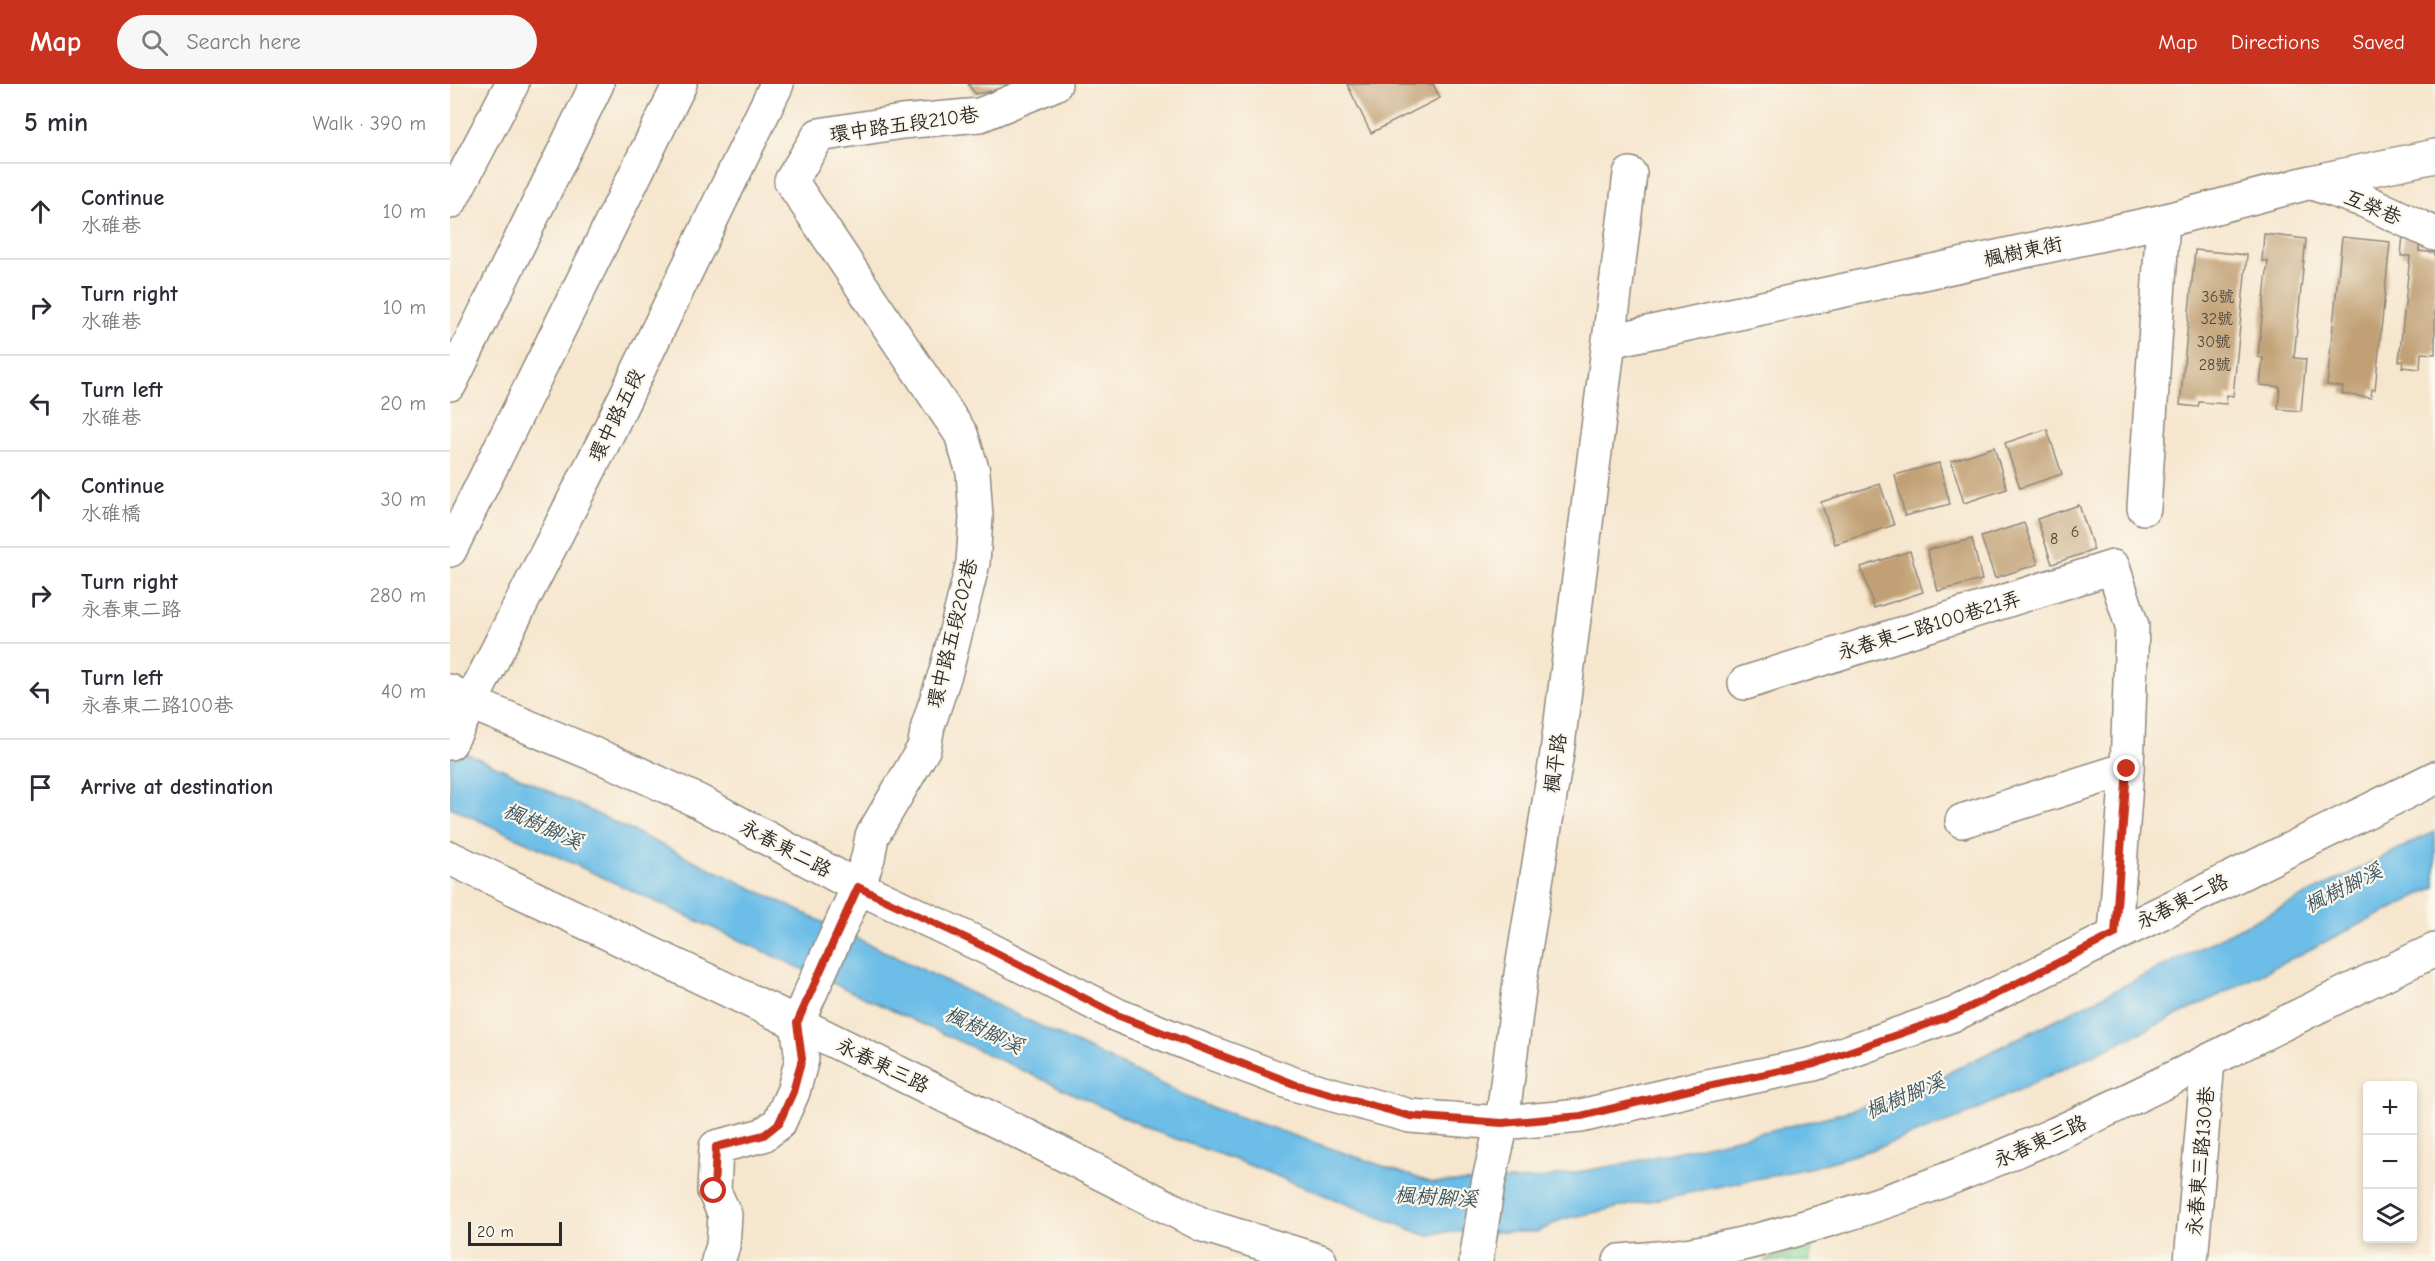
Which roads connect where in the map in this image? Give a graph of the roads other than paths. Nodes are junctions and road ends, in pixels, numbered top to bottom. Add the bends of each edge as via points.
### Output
1 (512, 84) edge
2 (597, 84) edge
3 (680, 84) edge
4 (777, 84) edge
5 (1055, 84) edge
6 (819, 135) joint
7 (2435, 156) edge
8 (1630, 174) dead end
9 (2311, 182) junction
10 (450, 202) edge
11 (2163, 220) junction
12 (2435, 234) edge
13 (1610, 341) junction
14 (450, 384) edge
15 (2144, 508) dead end
16 (450, 550) edge
17 (1745, 683) dead end
18 (459, 713) edge
19 (2127, 769) junction
20 (2435, 778) edge
21 (1962, 821) dead end
22 (450, 858) edge
23 (858, 887) junction
24 (2115, 934) junction
25 (2435, 950) edge
26 (797, 1023) junction
27 (2208, 1061) junction
28 (1502, 1123) junction
29 (718, 1261) edge
30 (1320, 1261) edge
31 (1476, 1261) edge
32 (1620, 1261) edge
33 (2191, 1261) edge

1 - 10 street
2 - 14 street
3 - 16 street
4 - 18 street, 環中路五段 via 603,443
5 - 6 street, 環中路五段210巷 via 981,116 902,122
6 - 23 street, 環中路五段202巷 via 791,181 961,434 973,472 976,517 973,562 924,748 872,837
7 - 9 street, 楓樹東街
8 - 13 street, 楓平路
9 - 11 street, 楓樹東街
9 - 12 street, 互榮巷 via 2365,201
11 - 13 street, 楓樹東街
11 - 15 street
13 - 28 street, 楓平路 via 1557,753
17 - 19 street, 永春東二路100巷21弄 via 2113,567 2132,626
18 - 23 street, 永春東二路 via 620,765 698,801
19 - 21 street
19 - 24 street
20 - 24 street, 永春東二路
22 - 26 street, 永春東三路
23 - 26 street
23 - 28 street, 永春東二路 via 1117,1015 1294,1084 1410,1116
24 - 28 street, 永春東二路 via 1956,1014 1814,1064 1581,1116
25 - 27 street, 永春東三路
26 - 29 street via 802,1059 779,1123 764,1135 716,1147 714,1191 725,1215
26 - 30 street, 永春東三路 via 1203,1225
27 - 32 street, 永春東三路 via 1967,1173 1868,1209 1696,1254
27 - 33 street, 永春東三路130巷
28 - 31 street, 楓平路

